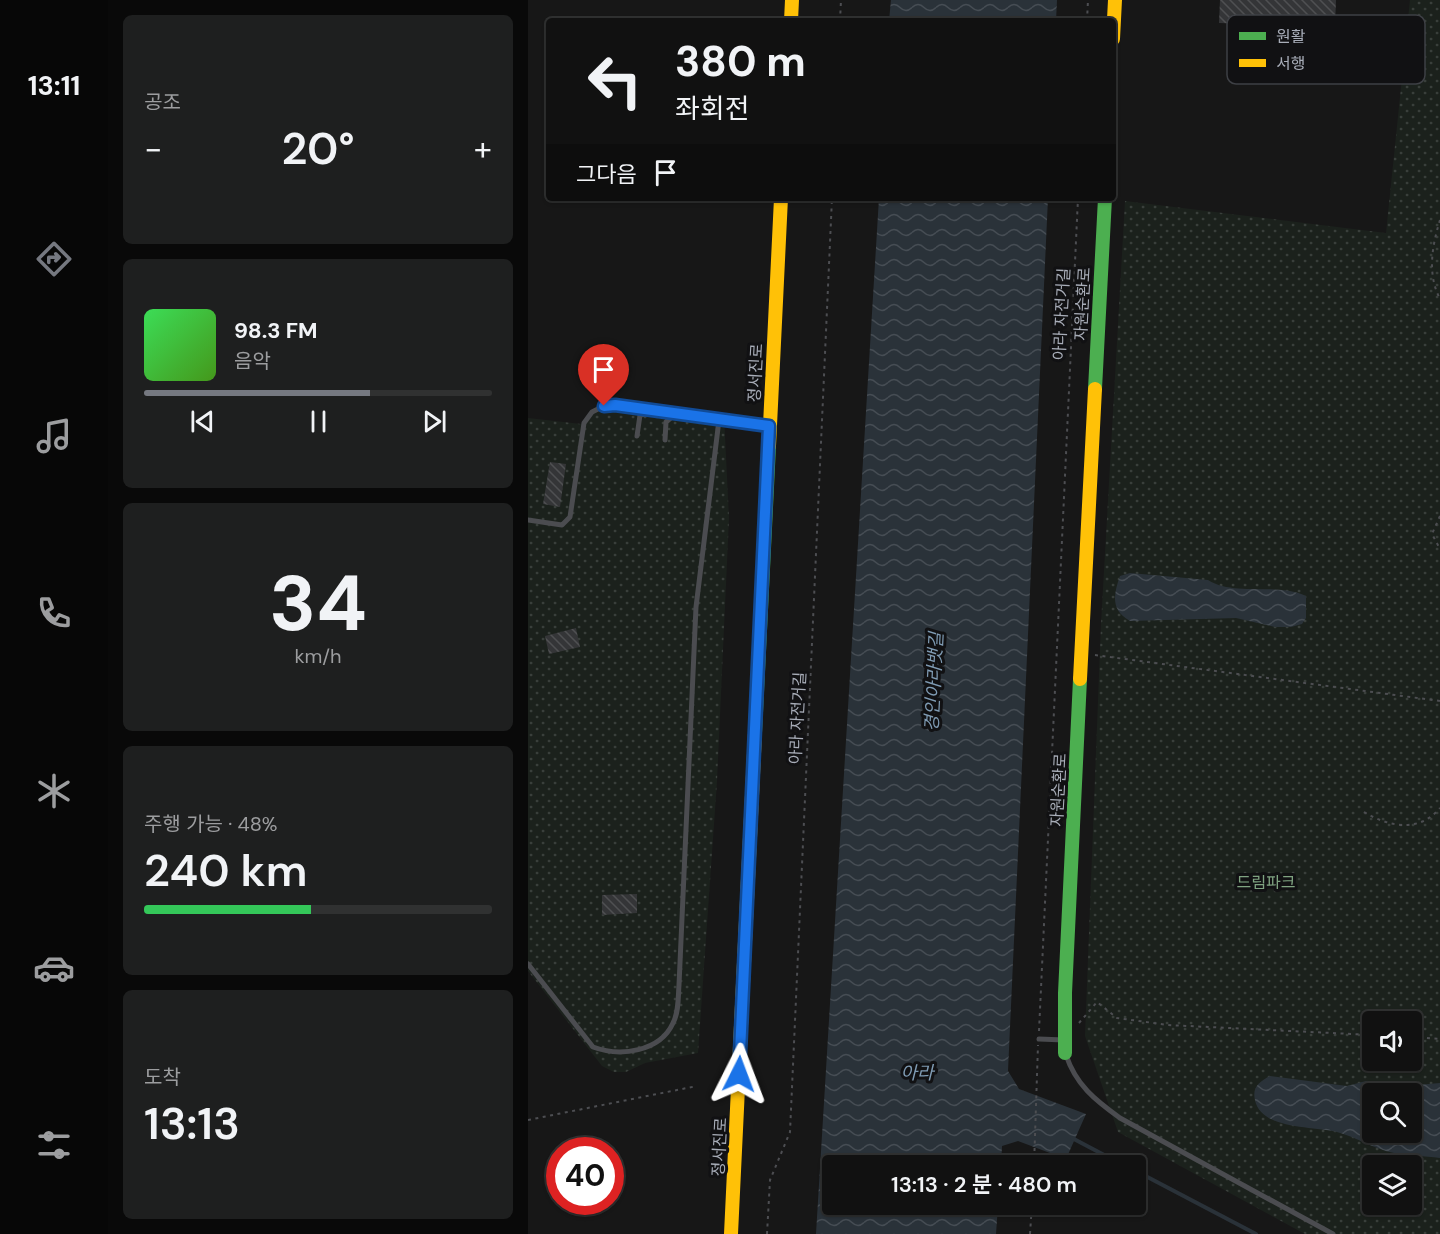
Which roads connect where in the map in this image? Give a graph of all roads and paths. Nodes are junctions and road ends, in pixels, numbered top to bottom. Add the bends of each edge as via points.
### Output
1 (792, 0) edge
2 (841, 0) edge
3 (1088, 0) edge
4 (1115, 0) edge
5 (791, 18) edge
6 (840, 18) edge
7 (1087, 18) edge
8 (1114, 18) edge
9 (781, 201) edge
10 (832, 201) edge
11 (1078, 201) edge
12 (1105, 201) edge
13 (1440, 220) edge
14 (1440, 299) edge
15 (662, 411) junction
16 (719, 420) junction
17 (666, 422) junction
18 (769, 426) junction
19 (637, 436) dead end
20 (665, 440) dead end
21 (1440, 516) edge
22 (528, 520) edge
23 (1440, 549) edge
24 (1080, 653) junction
25 (1440, 701) edge
26 (1440, 808) edge
27 (1364, 812) dead end
28 (528, 964) edge
29 (1077, 1025) dead end
30 (1362, 1035) edge
31 (1422, 1038) edge
32 (1039, 1039) junction
33 (1440, 1039) edge
34 (1065, 1047) junction
35 (697, 1086) dead end
36 (528, 1120) edge
37 (1034, 1155) edge
38 (1031, 1215) edge
39 (731, 1234) edge
40 (766, 1234) edge
41 (1030, 1234) edge
42 (1333, 1234) edge

1 - 5 street
2 - 6 path
3 - 7 path
4 - 8 street
9 - 18 street, 정서진로
10 - 40 path, 아라 자전거길 via 790,1132 770,1180
11 - 32 path, 아라 자전거길
12 - 24 street, 자원순환로
13 - 14 path via 1432,245 1433,280
15 - 16 lane
15 - 17 lane
15 - 19 lane via 640,415
15 - 22 lane via 615,405 592,412 582,432 570,516 562,525
16 - 17 lane via 673,416
16 - 18 lane
16 - 28 lane via 696,608 679,985 673,1024 656,1041 635,1050 610,1052 593,1047
17 - 20 lane
18 - 39 street, 정서진로
21 - 23 path via 1432,534
24 - 25 path
24 - 34 street, 자원순환로
26 - 27 path via 1428,818 1407,826 1384,823
29 - 30 path via 1097,1002 1117,1018 1168,1025
31 - 33 path
32 - 34 lane
32 - 37 path, 아라 자전거길
34 - 42 lane, 자원순환로 via 1072,1074 1090,1096 1120,1118
35 - 36 path
38 - 41 path

